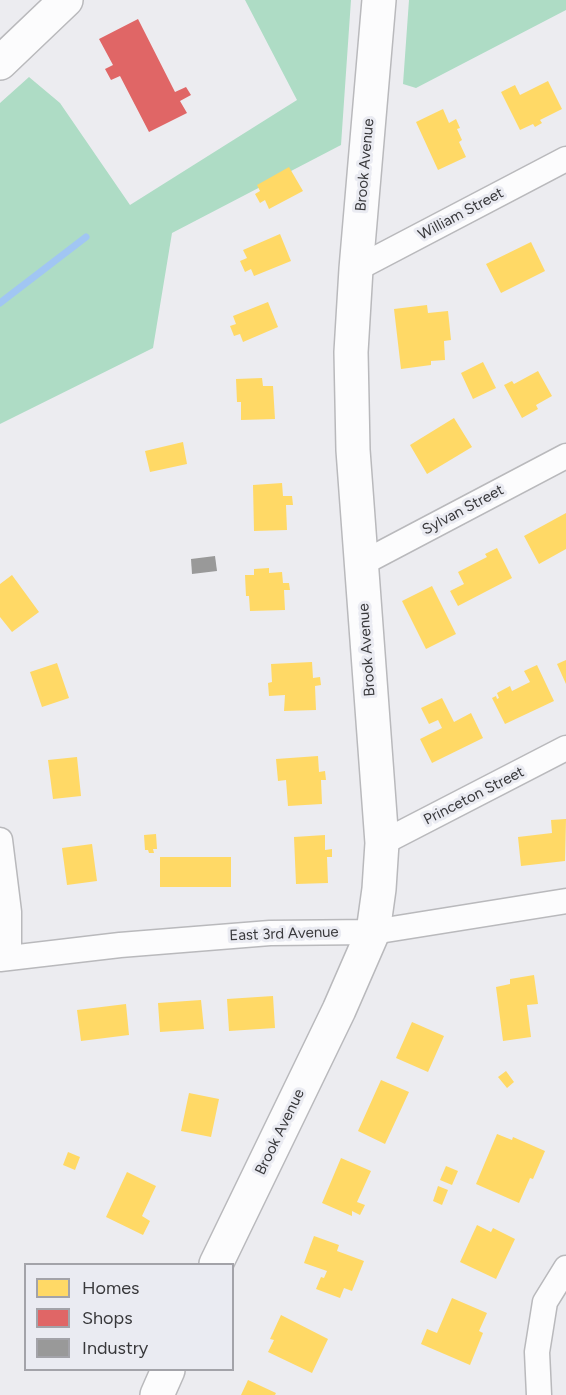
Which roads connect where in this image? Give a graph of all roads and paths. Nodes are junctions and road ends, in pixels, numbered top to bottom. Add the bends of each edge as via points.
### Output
1 (66, 0) edge
2 (379, 0) edge
3 (0, 63) edge
4 (566, 159) edge
5 (356, 269) junction
6 (566, 456) edge
7 (361, 564) junction
8 (566, 748) edge
9 (0, 840) edge
10 (382, 843) junction
11 (566, 901) edge
12 (373, 932) junction
13 (5, 958) edge
14 (216, 1263) edge
15 (566, 1268) edge
16 (168, 1371) edge
17 (157, 1395) edge
18 (539, 1395) edge

1 - 3 street
2 - 5 street, Brook Avenue
4 - 5 street, William Street
5 - 7 street, Brook Avenue via 353,450
6 - 7 street, Sylvan Street
7 - 10 street, Brook Avenue
8 - 10 street, Princeton Street
9 - 13 street via 9,912
10 - 12 street, Brook Avenue
11 - 12 street, East 3rd Avenue
12 - 13 street, East 3rd Avenue via 270,933
12 - 14 street, Brook Avenue
15 - 18 street via 545,1302 537,1353
16 - 17 street

